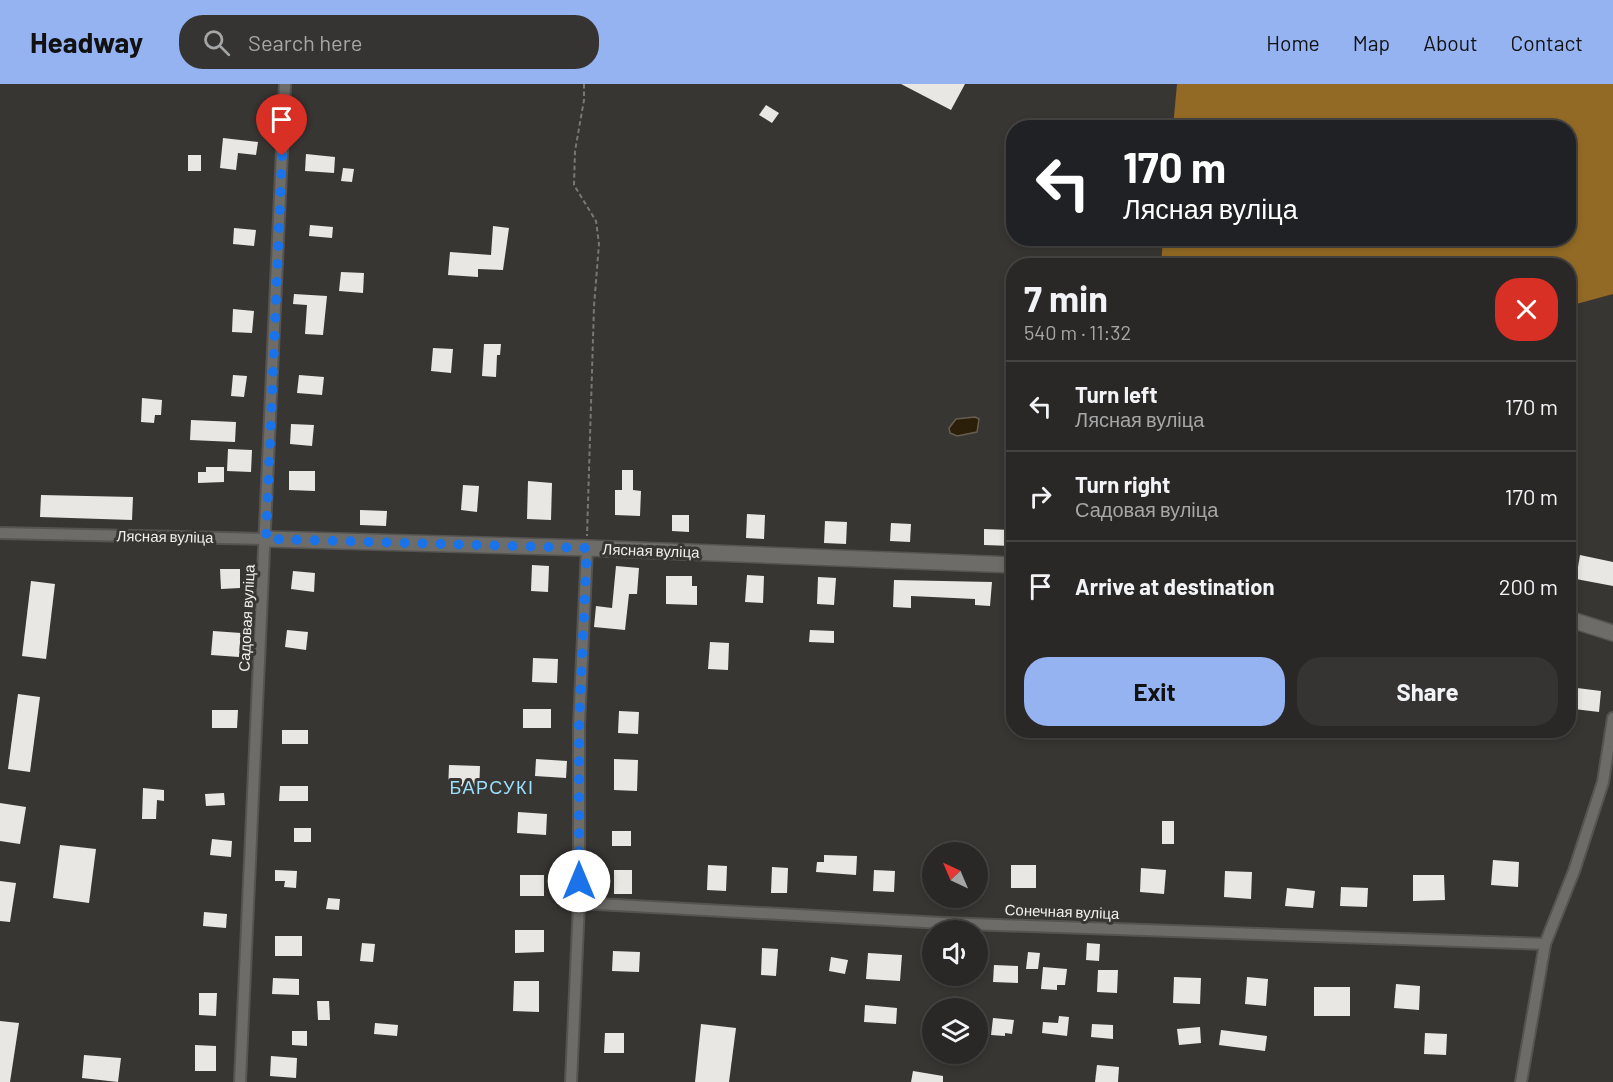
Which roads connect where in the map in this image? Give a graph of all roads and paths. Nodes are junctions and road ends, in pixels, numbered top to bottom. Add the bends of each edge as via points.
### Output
1 (285, 84) edge
2 (584, 84) edge
3 (0, 533) edge
4 (266, 539) junction
5 (587, 548) junction
6 (1006, 565) edge
7 (1576, 621) edge
8 (1613, 633) edge
9 (1613, 718) edge
10 (579, 903) junction
11 (1545, 944) junction
12 (240, 1082) edge
13 (571, 1082) edge
14 (1521, 1082) edge

1 - 4 street, Садовая вуліца
2 - 5 path via 574,185 596,220 599,243
3 - 4 street, Лясная вуліца
4 - 5 street, Лясная вуліца
4 - 12 street, Садовая вуліца
5 - 6 street, Лясная вуліца
5 - 10 street via 579,724
7 - 8 street
9 - 11 street via 1603,782
10 - 11 street, Сонечная вуліца via 942,923
10 - 13 street
11 - 14 street

